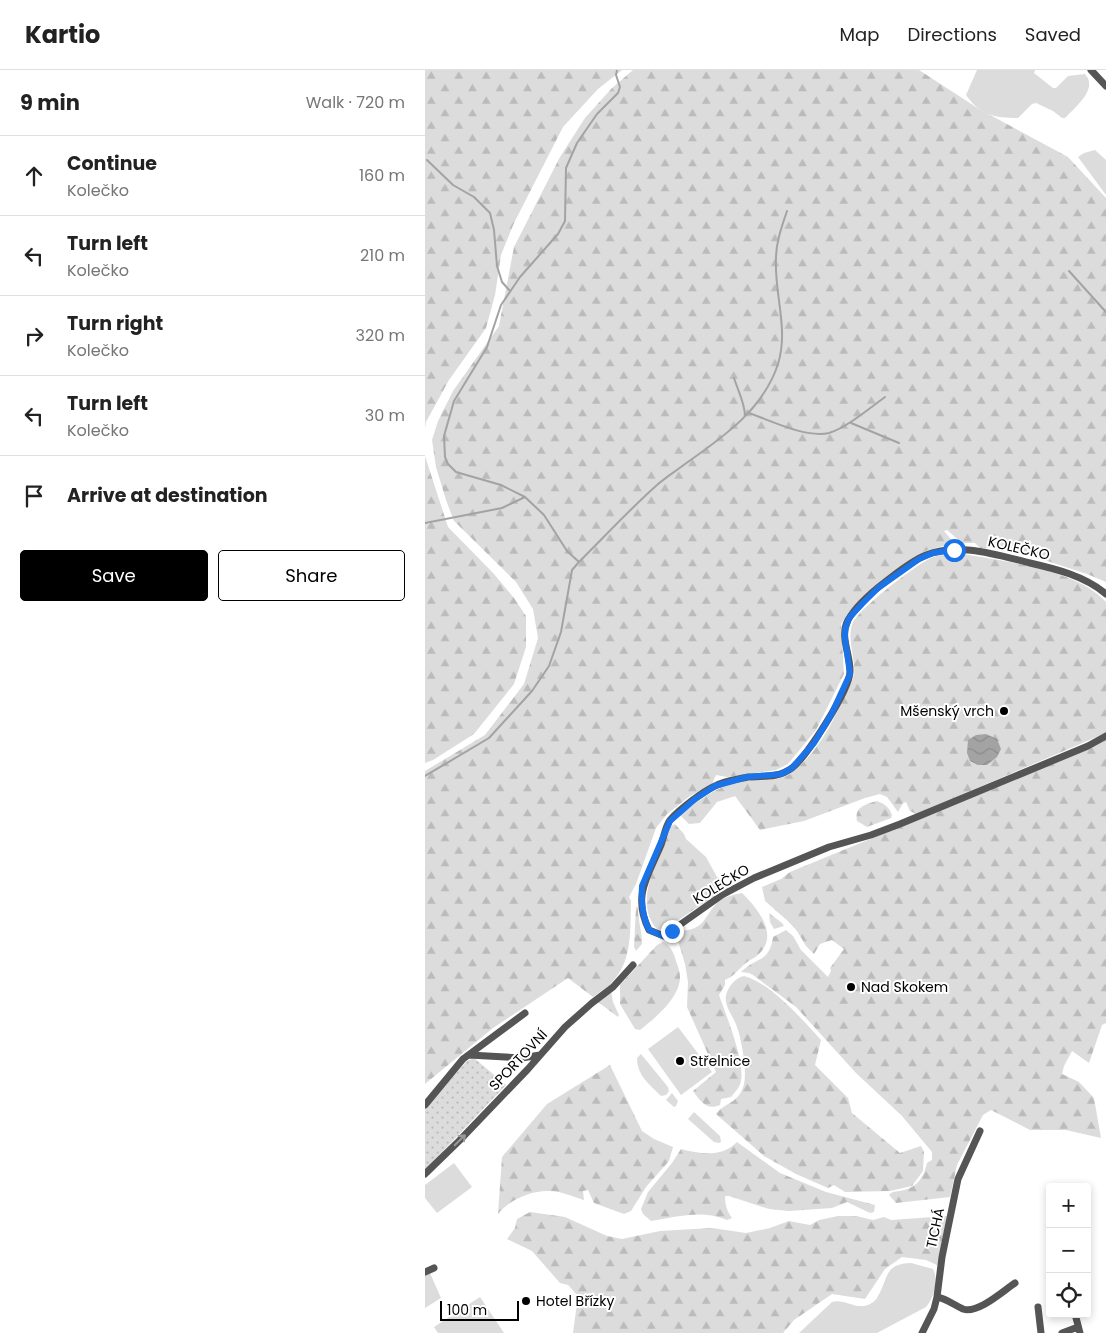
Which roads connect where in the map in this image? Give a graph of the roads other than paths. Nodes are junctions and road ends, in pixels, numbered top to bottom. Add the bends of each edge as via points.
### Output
1 (1091, 70) edge
2 (1106, 86) edge
3 (1106, 594) edge
4 (1106, 736) edge
5 (633, 965) dead end
6 (525, 1014) dead end
7 (540, 1054) junction
8 (469, 1055) junction
9 (425, 1105) edge
10 (981, 1131) dead end
11 (425, 1174) edge
12 (433, 1268) dead end
13 (425, 1272) edge
14 (1015, 1283) dead end
15 (937, 1297) junction
16 (1039, 1307) dead end
17 (1079, 1330) edge
18 (922, 1333) edge
19 (1041, 1333) edge
20 (1062, 1333) edge

1 - 2 street
3 - 4 street, KOLEČKO via 1068,572 979,551 933,553 901,570 849,618 845,639 850,674 814,743 792,768 781,774 747,777 715,786 670,821 642,886 645,923 649,930 663,936 749,880 829,847 900,824
5 - 7 street, SPORTOVNÍ
6 - 8 street
7 - 8 street via 522,1058
11 -> 7 street, SPORTOVNÍ
8 - 9 street
10 - 15 street, TICHÁ via 958,1179
12 - 13 street
14 - 15 street via 972,1310
15 - 18 street, TICHÁ
16 - 19 street
17 - 20 street

